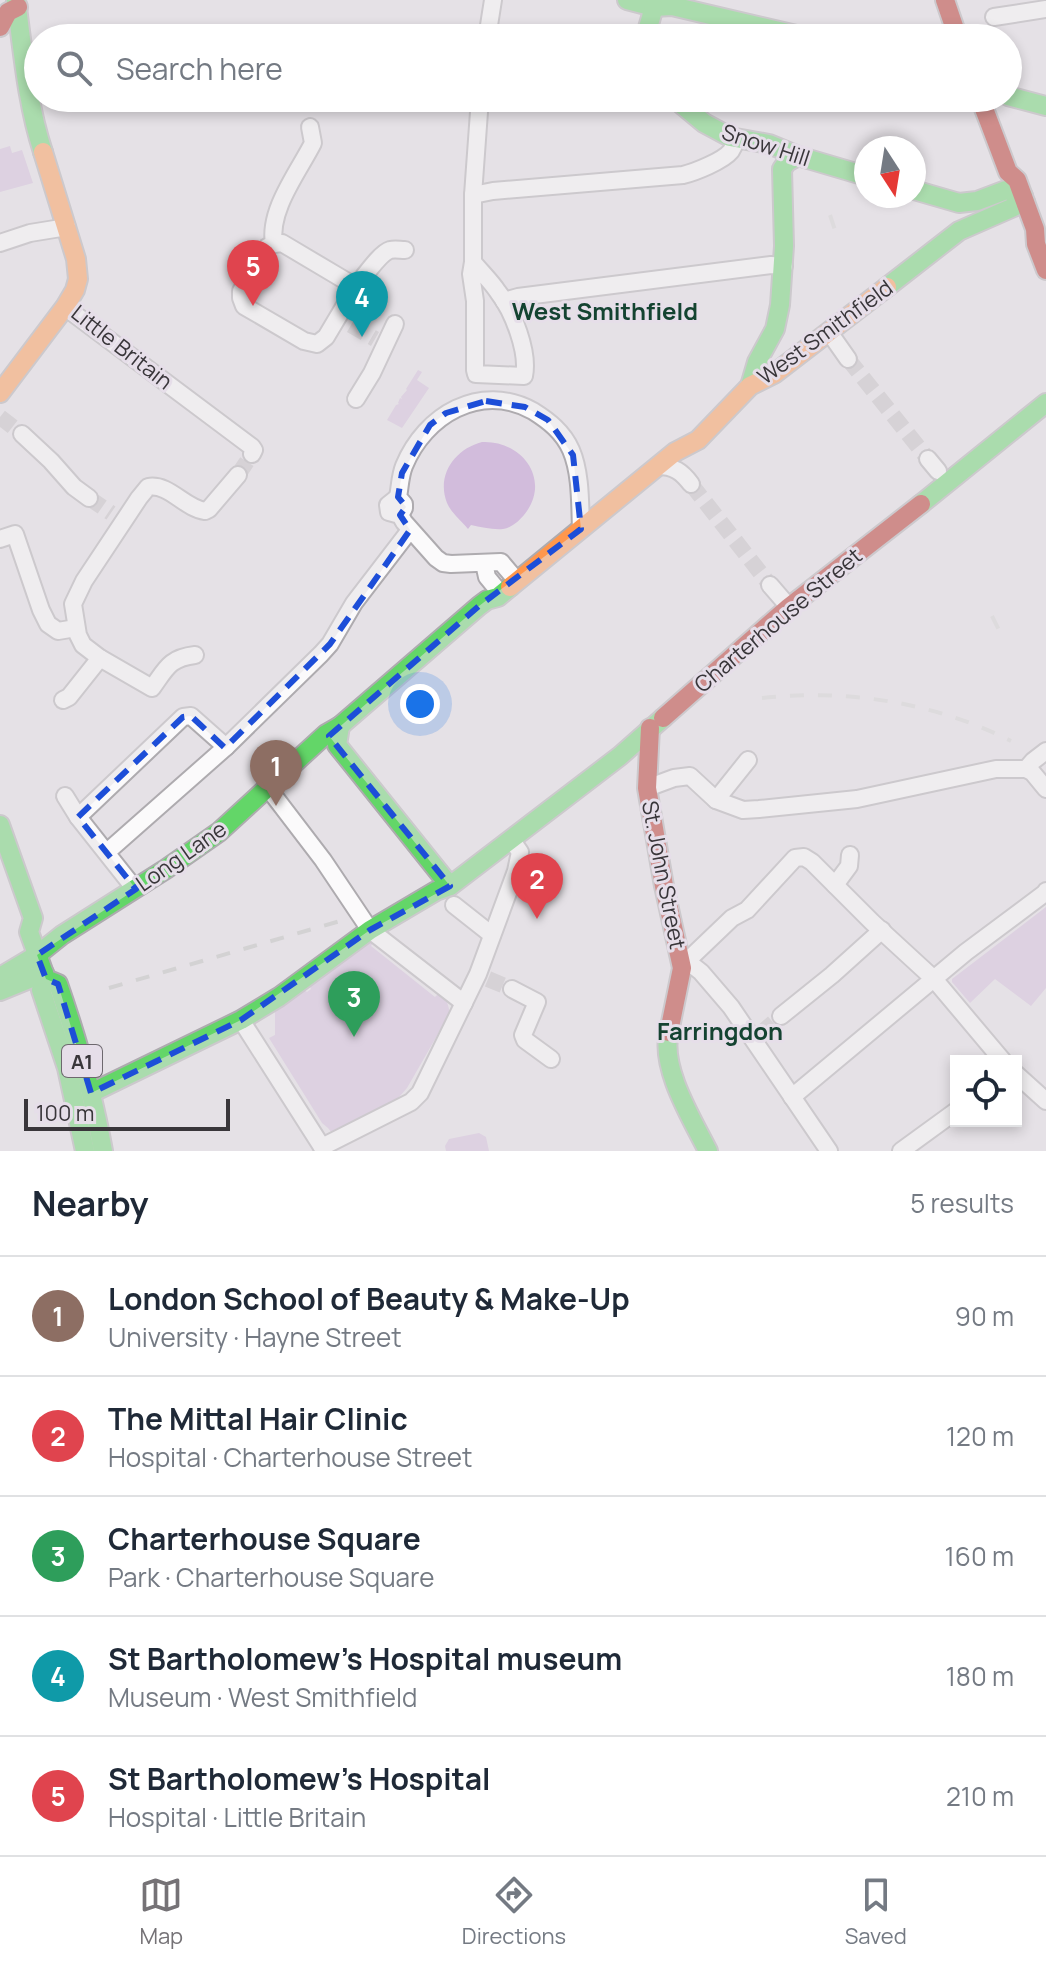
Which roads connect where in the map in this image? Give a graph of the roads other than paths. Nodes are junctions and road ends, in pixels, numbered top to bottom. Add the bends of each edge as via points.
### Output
1 (493, 0) edge
2 (627, 0) edge
3 (945, 0) edge
4 (17, 3) edge
5 (654, 7) junction
6 (1046, 9) edge
7 (994, 17) dead end
8 (489, 24) edge
9 (649, 24) edge
10 (688, 24) edge
11 (749, 24) edge
12 (953, 24) edge
13 (0, 27) edge
14 (24, 57) edge
15 (1022, 100) edge
16 (1046, 106) edge
17 (33, 112) edge
18 (479, 112) edge
19 (691, 112) edge
20 (985, 112) edge
21 (310, 127) dead end
22 (736, 139) junction
23 (798, 156) junction
24 (854, 172) edge
25 (926, 194) edge
26 (473, 195) junction
27 (1012, 197) junction
28 (949, 201) junction
29 (67, 227) junction
30 (959, 231) junction
31 (0, 243) edge
32 (274, 244) junction
33 (405, 250) dead end
34 (473, 262) junction
35 (784, 266) junction
36 (1046, 270) edge
37 (351, 287) junction
38 (504, 301) junction
39 (65, 307) junction
40 (395, 324) dead end
41 (829, 332) junction
42 (848, 359) tunnel mouth
43 (750, 386) junction
44 (0, 393) edge
45 (356, 399) dead end
46 (1046, 403) edge
47 (22, 434) tunnel mouth
48 (698, 440) junction
49 (252, 454) dead end
50 (658, 466) junction
51 (238, 475) tunnel mouth
52 (89, 498) tunnel mouth
53 (581, 529) junction
54 (410, 530) junction
55 (0, 539) edge
56 (484, 563) junction
57 (517, 581) junction
58 (770, 585) tunnel mouth
59 (501, 594) junction
60 (789, 607) junction
61 (76, 628) junction
62 (195, 655) dead end
63 (100, 658) junction
64 (63, 700) dead end
65 (340, 726) junction
66 (650, 728) junction
67 (337, 745) junction
68 (315, 746) junction
69 (226, 747) junction
70 (1046, 751) edge
71 (620, 756) junction
72 (748, 760) dead end
73 (1026, 769) junction
74 (647, 784) junction
75 (268, 788) junction
76 (1046, 789) edge
77 (65, 796) dead end
78 (716, 800) junction
79 (78, 817) junction
80 (0, 825) edge
81 (511, 839) junction
82 (107, 852) junction
83 (850, 855) dead end
84 (0, 872) edge
85 (835, 885) junction
86 (450, 886) junction
87 (135, 889) junction
88 (1046, 891) edge
89 (454, 905) dead end
90 (370, 930) junction
91 (882, 930) junction
92 (29, 932) junction
93 (492, 935) junction
94 (37, 955) junction
95 (684, 961) junction
96 (45, 976) junction
97 (0, 977) edge
98 (934, 979) junction
99 (512, 989) tunnel mouth
100 (0, 991) edge
101 (464, 1003) junction
102 (781, 1016) tunnel mouth
103 (241, 1020) junction
104 (998, 1055) edge
105 (551, 1059) dead end
106 (1022, 1079) edge
107 (91, 1093) junction
108 (792, 1097) junction
109 (1046, 1101) edge
110 (950, 1115) edge
111 (320, 1149) edge
112 (85, 1151) edge
113 (103, 1151) edge
114 (708, 1151) edge
115 (829, 1151) edge
116 (901, 1151) edge

1 - 8 street
2 - 5 street
3 - 12 street
4 - 13 street
4 - 14 street, Little Britain
5 - 9 street
5 - 10 street via 666,18
5 - 11 street via 672,6
6 - 7 street
15 - 16 street
17 - 29 street, Little Britain
18 - 26 street
19 - 22 street, Snow Hill
20 - 27 street
21 - 32 street via 313,143 277,213
22 - 23 street, Snow Hill
22 - 26 street via 726,156 683,175
23 - 24 street, Snow Hill
23 - 35 street via 782,169
25 - 28 street
26 - 34 street
27 - 28 street
27 - 30 street, West Smithfield via 993,217
27 - 36 street via 1023,233 1036,244
28 - 30 street
29 - 31 street
29 - 39 street, Little Britain via 79,276
30 - 41 street, West Smithfield
32 - 37 street via 282,243
32 - 37 street via 267,247 241,298 244,306 304,341 317,344 344,321
33 - 37 street via 389,250
34 - 38 street
34 - 38 street via 476,374 525,374 521,341
35 - 38 street
35 - 43 street via 776,327
39 - 44 street
39 - 49 street, Little Britain via 252,447
40 - 45 street via 381,342
41 - 42 street
41 - 43 street, West Smithfield
43 - 48 street, West Smithfield
46 - 60 street, Charterhouse Street
47 - 52 street
48 - 50 street, West Smithfield
48 - 50 street, West Smithfield via 684,462 686,478
50 - 53 street, West Smithfield
51 - 61 street via 205,511 160,486 148,487 118,517 76,597
53 - 54 street via 570,447 548,420 506,401 475,401 430,425 412,449 398,497 404,508 400,515
53 - 57 street, West Smithfield
54 - 56 street via 443,563
54 - 69 street via 330,644
55 - 61 street via 15,534 48,624 58,631
56 - 57 street via 501,562
56 - 59 street via 487,577
57 - 59 street, West Smithfield
58 - 60 street
59 - 65 street, Long Lane via 479,606
60 - 66 street, Charterhouse Street
61 - 63 street via 83,645
62 - 63 street via 173,661 152,688
63 - 64 street
65 - 67 street
65 - 68 street, Long Lane
66 - 71 street, Charterhouse Street
66 - 74 street, St. John Street
67 - 68 street
67 - 86 street
68 - 75 street, Long Lane
69 - 79 street via 191,716 183,717
69 - 82 street
70 - 73 street
71 - 74 street, St. John Street via 637,767
71 - 81 street, Charterhouse Street
72 - 78 street
73 - 76 street
73 - 78 street via 996,769 849,801 743,810
74 - 78 street via 690,776
74 - 95 street, St. John Street via 664,886
75 - 87 street, Long Lane via 219,832
75 - 90 street
77 - 79 street
79 - 82 street
80 - 92 street, A1 via 33,918
81 - 86 street, Charterhouse Street
81 - 93 street via 520,852
82 - 87 street
83 - 85 street via 849,866
84 - 92 street, A1 via 18,924
85 - 91 street
85 - 95 street via 812,862 795,858 747,910
86 - 90 street, Charterhouse Street
87 - 94 street, Long Lane
88 - 98 street
89 - 93 street
90 - 101 street
90 - 103 street, Charterhouse Street
91 - 98 street
91 - 102 street
92 - 94 street, A1
93 - 101 street via 482,973
94 - 96 street, A1
94 - 97 street, Long Lane
95 - 108 street via 701,972 757,1036
95 - 114 street, St. John Street via 667,1055
96 - 100 street
96 - 107 street, A1 via 58,984
96 - 112 street, A1 via 41,990 67,1068
98 - 104 street
98 - 108 street
99 - 105 street via 537,1002 523,1035
101 - 111 street via 416,1098
103 - 107 street, Charterhouse Street
103 - 111 street
106 - 109 street
107 - 113 street, A1
108 - 115 street
110 - 116 street

